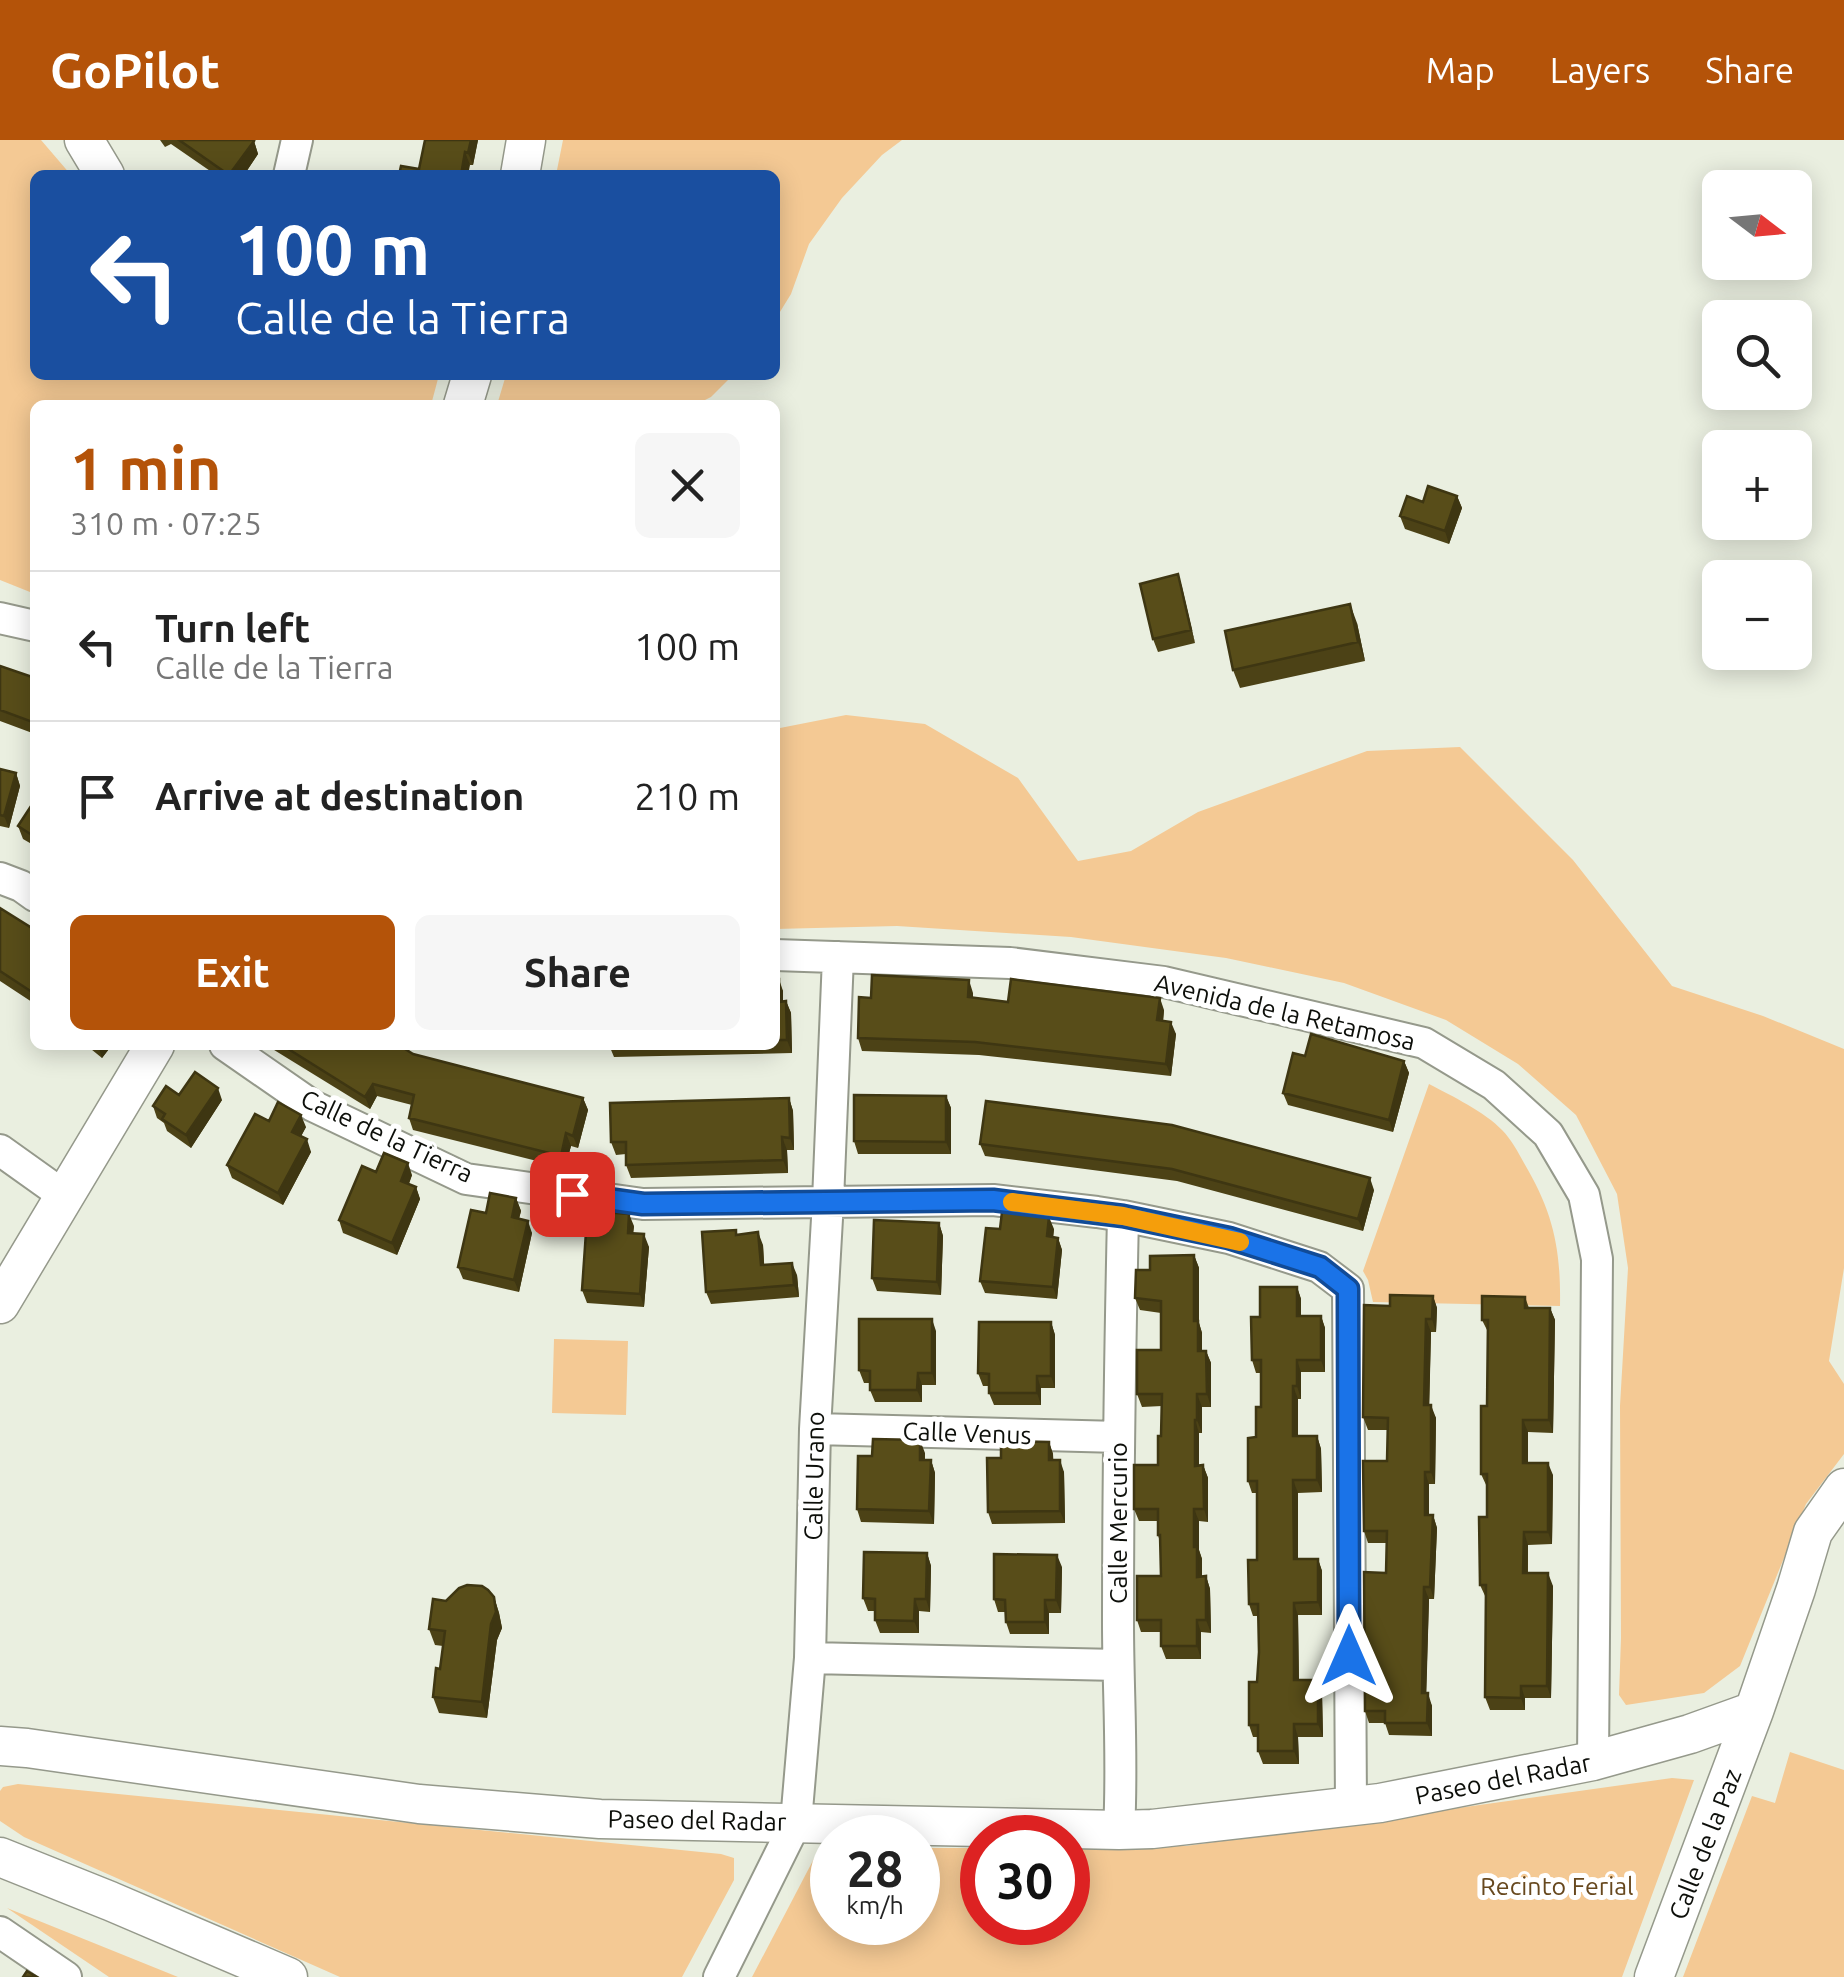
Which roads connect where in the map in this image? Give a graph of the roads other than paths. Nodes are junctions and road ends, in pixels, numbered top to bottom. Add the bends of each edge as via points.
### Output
1 (84, 140) edge
2 (298, 140) edge
3 (526, 140) edge
4 (102, 170) edge
5 (290, 170) edge
6 (521, 170) edge
7 (0, 618) edge
8 (30, 625) edge
9 (0, 878) edge
10 (30, 892) edge
11 (780, 955) edge
12 (838, 957) junction
13 (152, 1050) edge
14 (232, 1050) edge
15 (0, 1150) edge
16 (64, 1194) junction
17 (828, 1200) junction
18 (1123, 1216) junction
19 (2, 1298) edge
20 (815, 1428) junction
21 (1118, 1437) junction
22 (1844, 1488) edge
23 (810, 1658) junction
24 (1118, 1665) junction
25 (1754, 1710) junction
26 (1690, 1734) junction
27 (0, 1746) edge
28 (1594, 1761) junction
29 (1730, 1778) junction
30 (1351, 1808) junction
31 (796, 1822) junction
32 (1119, 1830) junction
33 (0, 1857) edge
34 (0, 1877) edge
35 (0, 1932) edge
36 (66, 1977) edge
37 (240, 1977) edge
38 (288, 1977) edge
39 (720, 1977) edge
40 (1654, 1977) edge

1 - 4 street
2 - 5 street
3 - 6 street
7 - 8 street
9 - 10 street
11 - 12 street, Avenida de la Retamosa
12 - 17 street, Calle Urano
12 - 28 street, Avenida de la Retamosa via 1010,963 1164,982 1345,1023 1424,1043 1494,1084 1548,1134 1584,1194 1597,1260
13 - 16 street
14 - 17 street, Calle de la Tierra via 313,1106 466,1179 643,1204
15 - 16 street
16 - 19 street
17 - 18 street, Calle de la Tierra via 993,1200
17 - 20 street, Calle Urano
18 - 21 street, Calle Mercurio
18 - 30 street, Calle de la Tierra via 1229,1238 1320,1267 1348,1289
20 - 21 street, Calle Venus
20 - 23 street, Calle Urano
21 - 24 street, Calle Mercurio
22 - 25 street via 1813,1532
23 - 24 street
23 - 31 street, Calle Urano
24 - 32 street, Calle Mercurio
25 - 26 street, Paseo del Radar
25 - 29 street, Calle de la Paz
26 - 28 street, Paseo del Radar
26 - 29 street
27 - 31 street, Paseo del Radar via 420,1804 600,1818
28 - 30 street, Paseo del Radar
29 - 40 street, Calle de la Paz
30 - 32 street, Paseo del Radar
31 - 32 street, Paseo del Radar
31 - 39 street, Calle Urano
33 - 38 street
34 - 37 street
35 - 36 street

